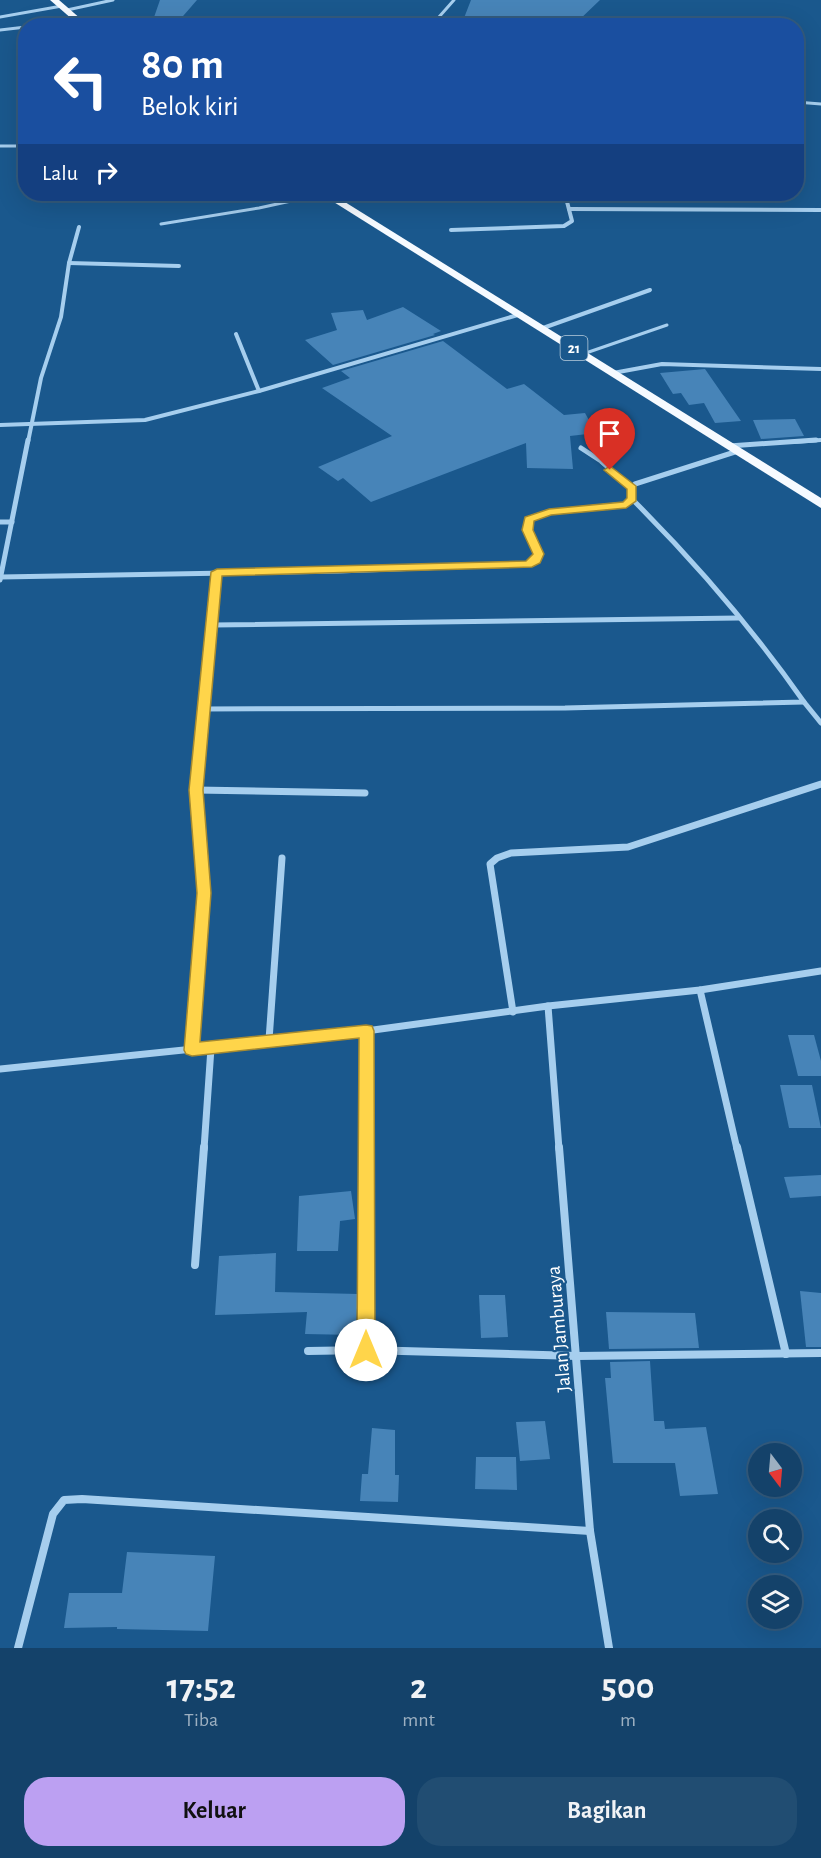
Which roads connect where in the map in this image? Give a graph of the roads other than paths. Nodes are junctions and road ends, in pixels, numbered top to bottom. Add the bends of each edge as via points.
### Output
1 (54, 0) edge
2 (113, 0) edge
3 (454, 0) edge
4 (64, 8) junction
5 (0, 17) edge
6 (76, 18) edge
7 (440, 18) edge
8 (18, 28) edge
9 (0, 30) edge
10 (804, 103) edge
11 (821, 104) edge
12 (0, 146) edge
13 (18, 146) edge
14 (292, 201) edge
15 (336, 201) edge
16 (567, 201) edge
17 (569, 209) junction
18 (821, 210) edge
19 (161, 224) dead end
20 (79, 227) dead end
21 (451, 231) dead end
22 (69, 263) junction
23 (179, 266) dead end
24 (650, 290) dead end
25 (521, 314) junction
26 (667, 326) dead end
27 (543, 328) junction
28 (236, 334) dead end
29 (583, 354) junction
30 (821, 369) edge
31 (612, 373) junction
32 (259, 391) junction
33 (0, 424) edge
34 (32, 424) junction
35 (821, 440) edge
36 (581, 448) dead end
37 (733, 448) junction
38 (632, 488) junction
39 (632, 499) junction
40 (821, 504) edge
41 (0, 522) edge
42 (12, 522) junction
43 (217, 572) junction
44 (1, 578) edge
45 (739, 618) junction
46 (213, 626) junction
47 (804, 702) junction
48 (204, 709) junction
49 (821, 723) edge
50 (821, 784) edge
51 (196, 790) junction
52 (365, 793) dead end
53 (282, 858) dead end
54 (821, 971) edge
55 (700, 990) junction
56 (548, 1006) junction
57 (513, 1012) junction
58 (366, 1031) junction
59 (269, 1040) junction
60 (211, 1048) junction
61 (192, 1050) junction
62 (0, 1069) edge
63 (195, 1265) dead end
64 (366, 1350) junction
65 (308, 1351) dead end
66 (821, 1353) edge
67 (786, 1354) junction
68 (577, 1356) junction
69 (590, 1531) junction
70 (18, 1648) edge
71 (609, 1648) edge

1 - 4 highway
2 - 4 street
3 - 7 street
4 - 5 street
4 - 6 highway
8 - 9 street
10 - 11 street
12 - 13 street
14 - 19 lane
15 - 25 highway, 21
16 - 17 street
17 - 18 street
17 - 21 street via 572,221 564,226
20 - 22 street
22 - 23 street
22 - 34 street via 61,316 41,378
24 - 27 street
25 - 27 highway, 21
25 - 32 street
26 - 29 lane
27 - 29 highway, 21
28 - 32 street
29 - 31 highway, 21
30 - 31 street via 662,364
31 - 37 highway, 21
32 - 34 street via 144,420
33 - 34 street
34 - 42 street
35 - 37 street
36 - 38 street
37 - 38 street
37 - 40 highway, 21
38 - 39 street
39 - 43 street via 626,504 549,512 529,519 527,530 538,554 528,564
39 - 45 street via 689,556
41 - 42 street
42 - 44 street
43 - 44 street
43 - 46 street
45 - 46 street
45 - 47 street
46 - 48 street
47 - 48 street via 565,708
47 - 49 street
48 - 51 street
50 - 57 street via 628,847 511,853 497,858 490,864
51 - 52 street
51 - 61 street via 204,893
53 - 59 street
54 - 55 street
55 - 56 street
55 - 67 street
56 - 57 street
56 - 68 street, Jalan Jamburaya
57 - 58 street
58 - 59 street
58 - 64 street
59 - 60 street
60 - 61 street
60 - 63 street
61 - 62 street
64 - 65 street
64 - 68 street
66 - 67 street
67 - 68 street
68 - 69 street, Jalan Jamburaya
69 - 70 street via 64,1500 53,1514
69 - 71 street, Jalan Jamburaya

